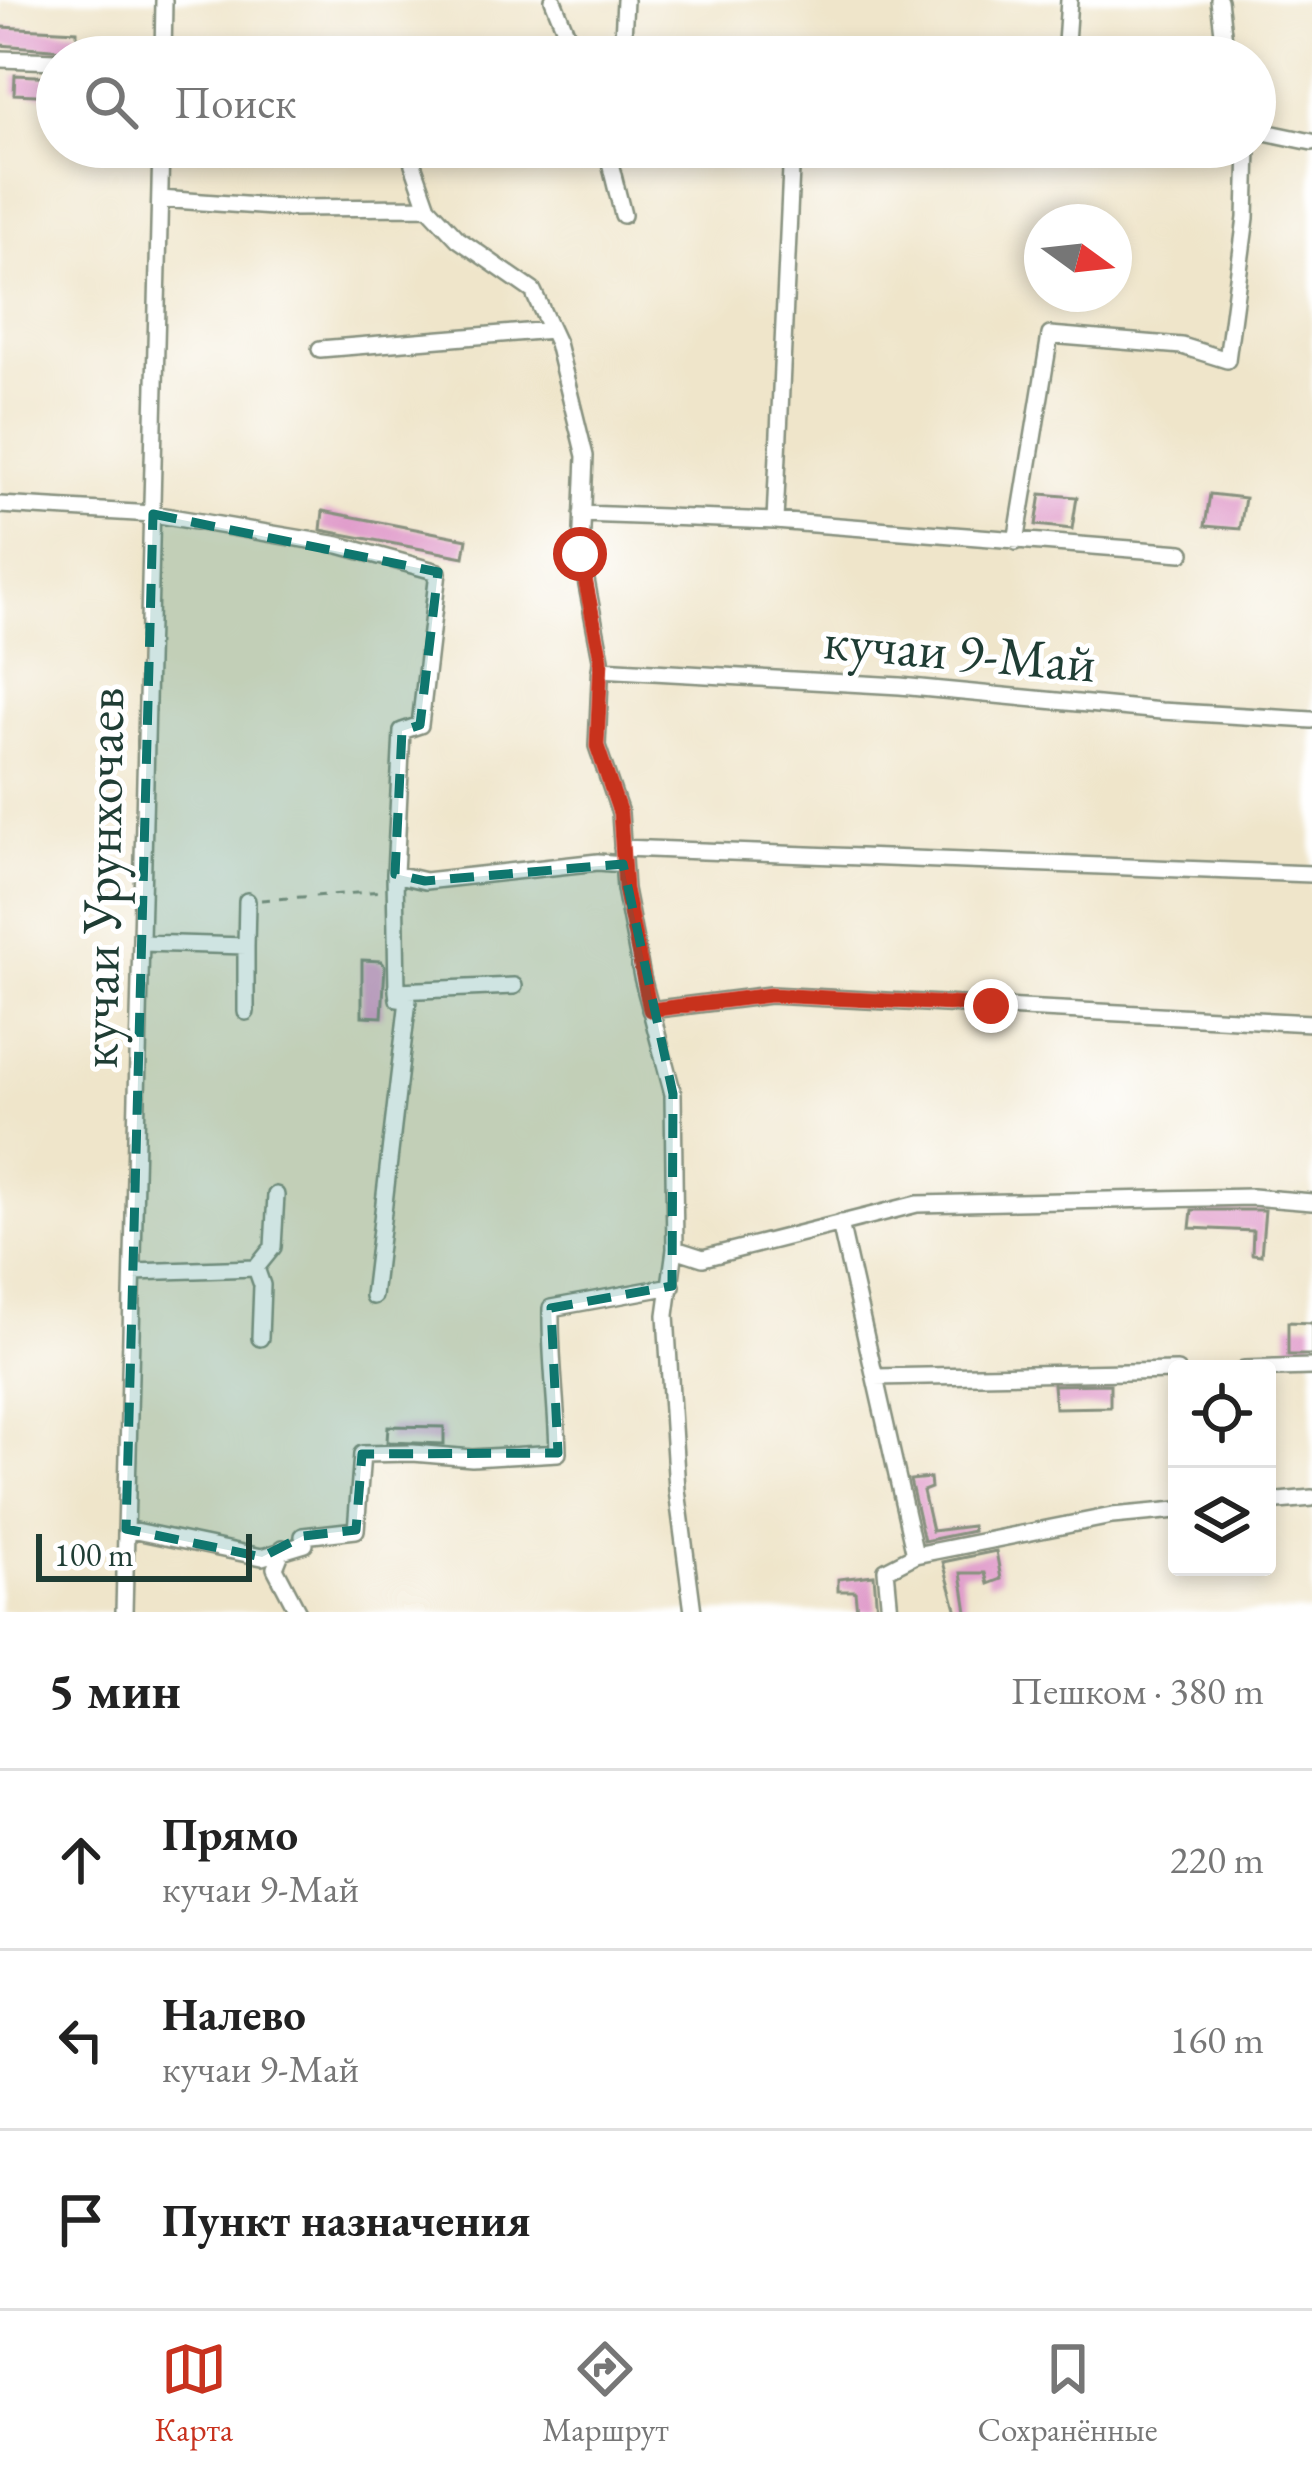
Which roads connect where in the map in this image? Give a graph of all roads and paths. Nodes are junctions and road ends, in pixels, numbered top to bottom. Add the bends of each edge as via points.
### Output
1 (164, 0) edge
2 (553, 0) edge
3 (625, 0) edge
4 (1069, 0) edge
5 (1219, 0) edge
6 (163, 36) edge
7 (568, 36) edge
8 (623, 36) edge
9 (1067, 36) edge
10 (1223, 36) edge
11 (0, 59) edge
12 (36, 60) edge
13 (1276, 134) edge
14 (1312, 142) edge
15 (161, 168) edge
16 (414, 168) edge
17 (611, 168) edge
18 (791, 168) edge
19 (1247, 168) edge
20 (160, 199) junction
21 (428, 207) junction
22 (623, 215) dead end
23 (551, 330) junction
24 (320, 349) dead end
25 (0, 505) edge
26 (153, 514) junction
27 (582, 514) junction
28 (775, 521) junction
29 (1016, 542) junction
30 (1182, 553) dead end
31 (600, 669) junction
32 (1312, 720) edge
33 (623, 856) junction
34 (1312, 874) edge
35 (395, 882) junction
36 (247, 901) joint
37 (142, 943) junction
38 (245, 946) junction
39 (514, 986) dead end
40 (398, 991) junction
41 (650, 1010) junction
42 (246, 1012) dead end
43 (1312, 1023) edge
44 (276, 1195) dead end
45 (1312, 1202) edge
46 (840, 1223) junction
47 (675, 1250) junction
48 (256, 1268) junction
49 (133, 1272) junction
50 (672, 1286) junction
51 (373, 1296) dead end
52 (260, 1338) dead end
53 (1312, 1367) edge
54 (1276, 1368) edge
55 (1168, 1371) edge
56 (875, 1377) junction
57 (1312, 1498) edge
58 (1276, 1501) edge
59 (1168, 1511) edge
60 (126, 1529) junction
61 (283, 1548) junction
62 (914, 1555) junction
63 (124, 1612) edge
64 (298, 1612) edge
65 (693, 1612) edge
66 (890, 1612) edge

1 - 6 street
2 - 7 street
3 - 8 street
4 - 9 street
5 - 10 street
11 - 12 street
13 - 14 street
15 - 20 street, кучаи Урунхочаев
16 - 21 street
17 - 22 street
18 - 28 street
19 - 29 street via 1227,360 1182,346 1050,335
20 - 21 street
20 - 26 street, кучаи Урунхочаев
21 - 23 street via 458,239 533,291
23 - 24 street
23 - 27 street via 585,456
25 - 26 street
26 - 35 street via 339,544 438,572 420,725 402,730
26 - 37 street, кучаи Урунхочаев
27 - 28 street
27 - 31 street via 580,554
28 - 29 street
29 - 30 street
31 - 32 street, кучаи 9-Май
31 - 33 street via 597,746 620,813
33 - 34 street
33 - 35 street
33 - 41 street
35 - 36 path
35 - 40 street
36 - 38 street
37 - 38 street
37 - 49 street, кучаи Урунхочаев
38 - 42 street
39 - 40 street
40 - 51 street via 398,999 409,1000
41 - 43 street via 770,995
41 - 47 street via 673,1094
44 - 48 street via 273,1247
45 - 46 street via 917,1204
46 - 47 street via 703,1258
46 - 56 street
47 - 50 street
48 - 49 street
48 - 52 street
49 - 60 street, кучаи Урунхочаев
50 - 61 street via 551,1308 558,1453 362,1454 356,1530 304,1536 305,1544
50 - 65 street via 666,1315 677,1490
53 - 54 street
55 - 56 street
56 - 62 street
57 - 58 street
59 - 62 street
60 - 61 street via 262,1557
60 - 63 street, кучаи Урунхочаев
61 - 64 street via 275,1568
62 - 66 street via 886,1570

